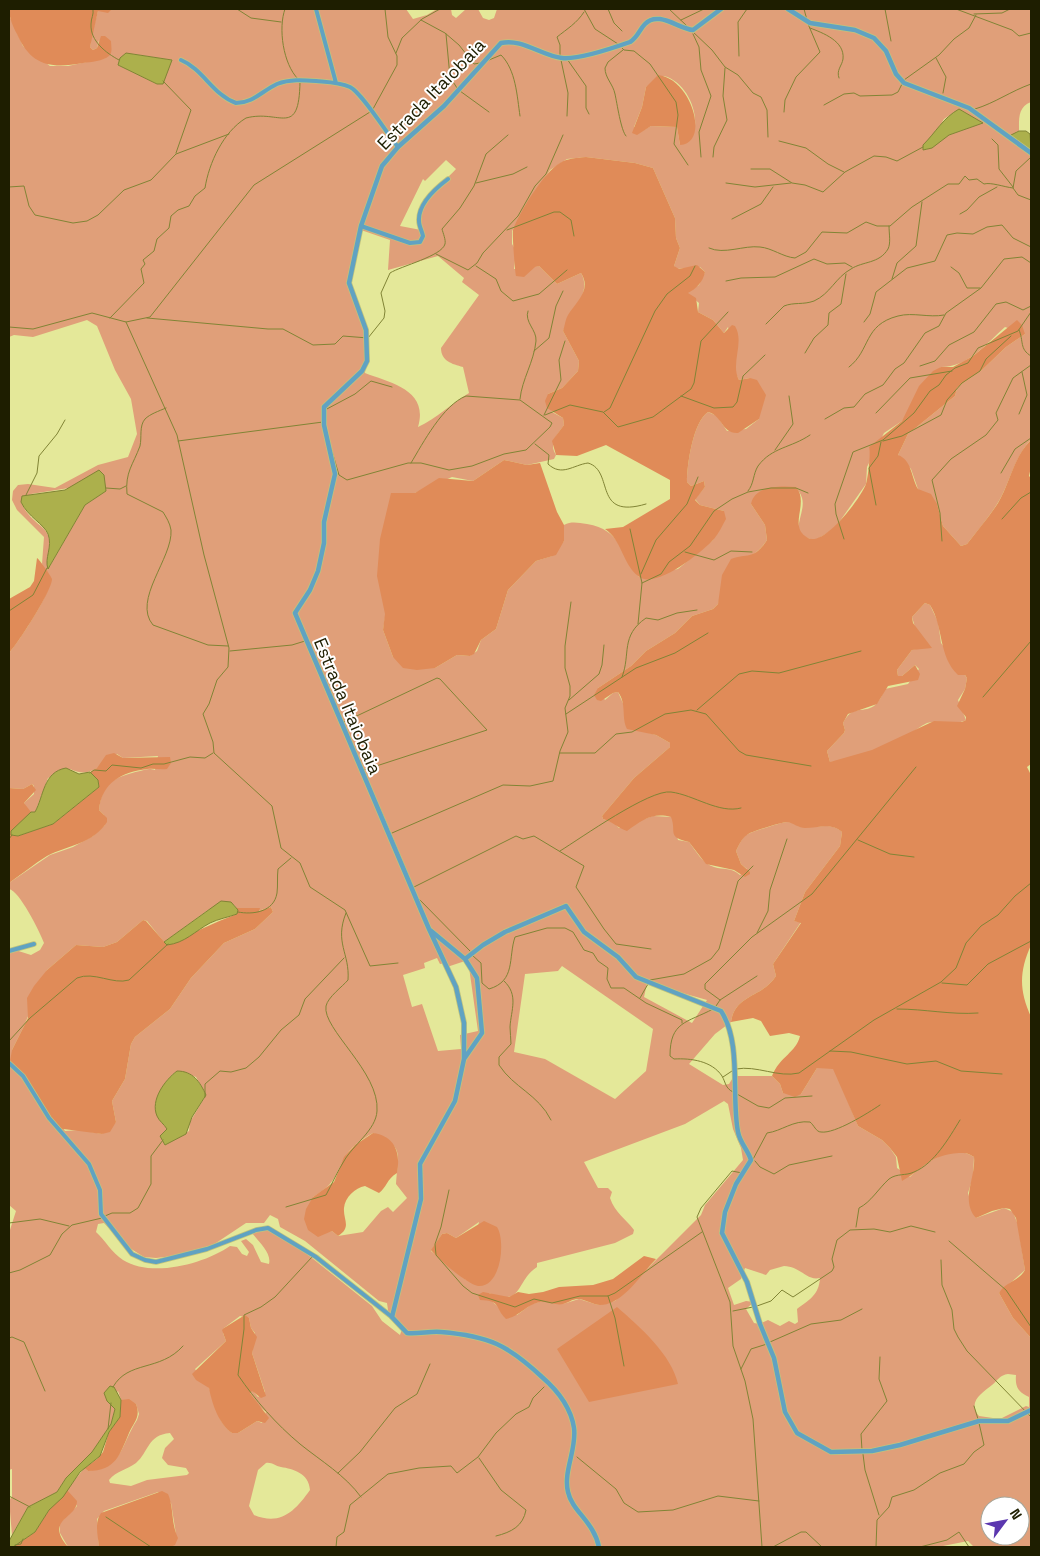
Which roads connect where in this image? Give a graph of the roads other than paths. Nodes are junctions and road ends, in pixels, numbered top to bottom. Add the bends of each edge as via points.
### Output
1 (316, 9) edge
2 (721, 9) edge
3 (788, 9) edge
4 (182, 60) dead end
5 (336, 83) junction
6 (398, 147) junction
7 (1031, 152) edge
8 (448, 179) dead end
9 (361, 226) junction
10 (429, 930) junction
11 (34, 944) dead end
12 (9, 951) edge
13 (465, 959) junction
14 (464, 1059) junction
15 (9, 1063) edge
16 (392, 1317) junction
17 (1031, 1410) edge
18 (598, 1547) edge

1 - 5 street
2 - 6 street, Estrada Itaiobaia via 693,30 652,19 630,42 568,58 510,42 501,43 444,106
3 - 7 street via 810,24 855,30 874,38 886,51 896,74 904,83 968,108
4 - 5 street via 213,89 236,103 252,100 288,81
5 - 6 street via 357,92
6 - 9 street, Estrada Itaiobaia via 382,166
8 - 9 street via 434,190 422,209 419,222 423,236 420,242 410,243
9 - 10 street, Estrada Itaiobaia via 349,286 366,330 367,361 362,371 324,407 334,479 324,522 323,554 310,590 295,616
10 - 13 street
10 - 14 street, Estrada Itaiobaia via 460,997
11 - 12 street
13 - 14 street via 476,974 483,1024 480,1037
13 - 17 street via 505,932 566,906 584,932 618,957 636,977 721,1010 732,1047 738,1132 751,1160 736,1184 725,1212 722,1233 743,1272 772,1353 785,1412 792,1427 802,1437 838,1453 872,1451 979,1420 1008,1421
14 - 16 street, Estrada Itaiobaia via 453,1107 420,1164 421,1199
15 - 16 street via 23,1076 48,1118 90,1164 100,1190 101,1214 132,1254 156,1262 268,1228 316,1257
16 - 18 street via 407,1333 441,1332 503,1345 520,1356 557,1391 569,1413 574,1433 568,1492 591,1526

